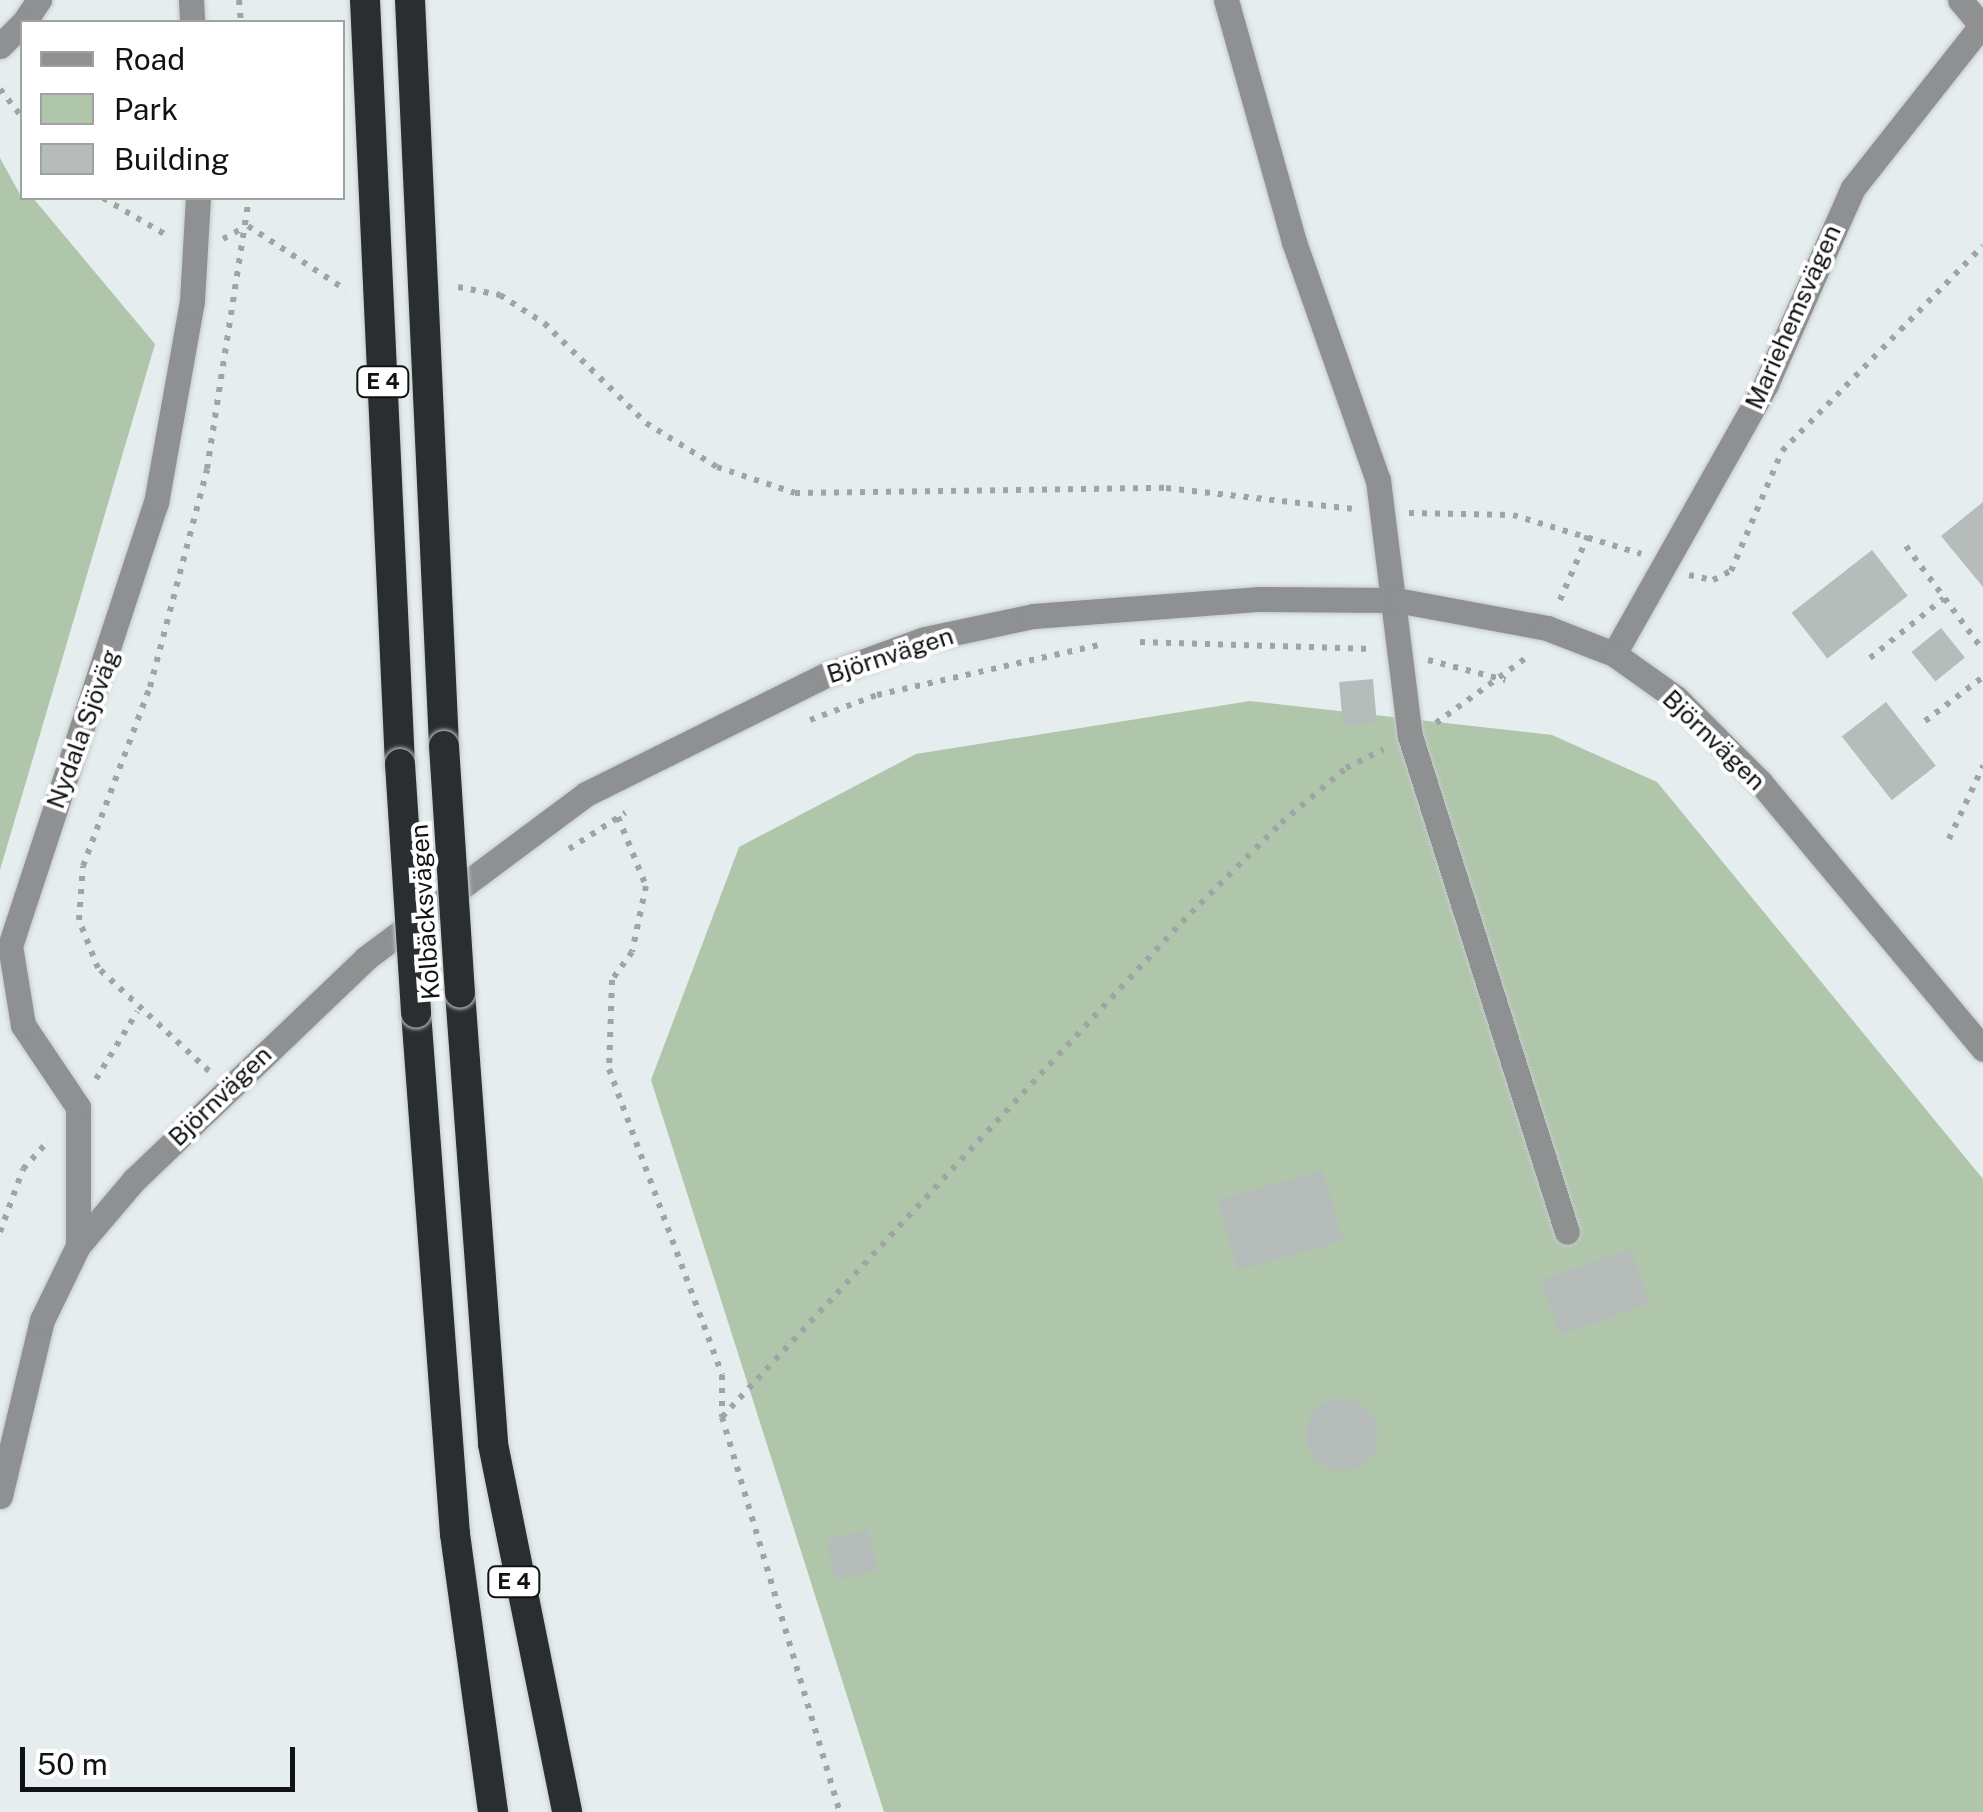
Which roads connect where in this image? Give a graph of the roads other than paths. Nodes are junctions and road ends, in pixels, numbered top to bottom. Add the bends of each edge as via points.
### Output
1 (365, 0) edge
2 (410, 0) edge
3 (1226, 0) edge
4 (1960, 0) edge
5 (20, 27) edge
6 (1982, 27) edge
7 (0, 46) edge
8 (198, 200) edge
9 (1396, 600) junction
10 (1614, 654) junction
11 (1983, 1049) edge
12 (1567, 1232) dead end
13 (78, 1246) junction
14 (0, 1496) edge
15 (494, 1812) edge
16 (567, 1812) edge

1 - 15 highway, Kolbäcksvägen / E 4, bridge via 400,764 446,1443
2 - 16 highway, Kolbäcksvägen / E 4, bridge via 444,746 493,1444
3 - 9 street via 1385,513
4 - 6 street, Mariehemsvägen
5 - 7 street
6 - 10 street, Mariehemsvägen via 1853,188 1766,384 1657,561
8 - 13 street, Nydala Sjöväg via 192,300 156,504 10,946 23,1025 78,1107
9 - 10 street, Björnvägen via 1548,628
9 - 12 street via 1410,736
9 - 13 street, Björnvägen via 1260,599 1032,616 826,675 586,794 366,958 134,1180
10 - 11 street, Björnvägen via 1676,698 1760,782
13 - 14 street, Björnvägen via 42,1320

